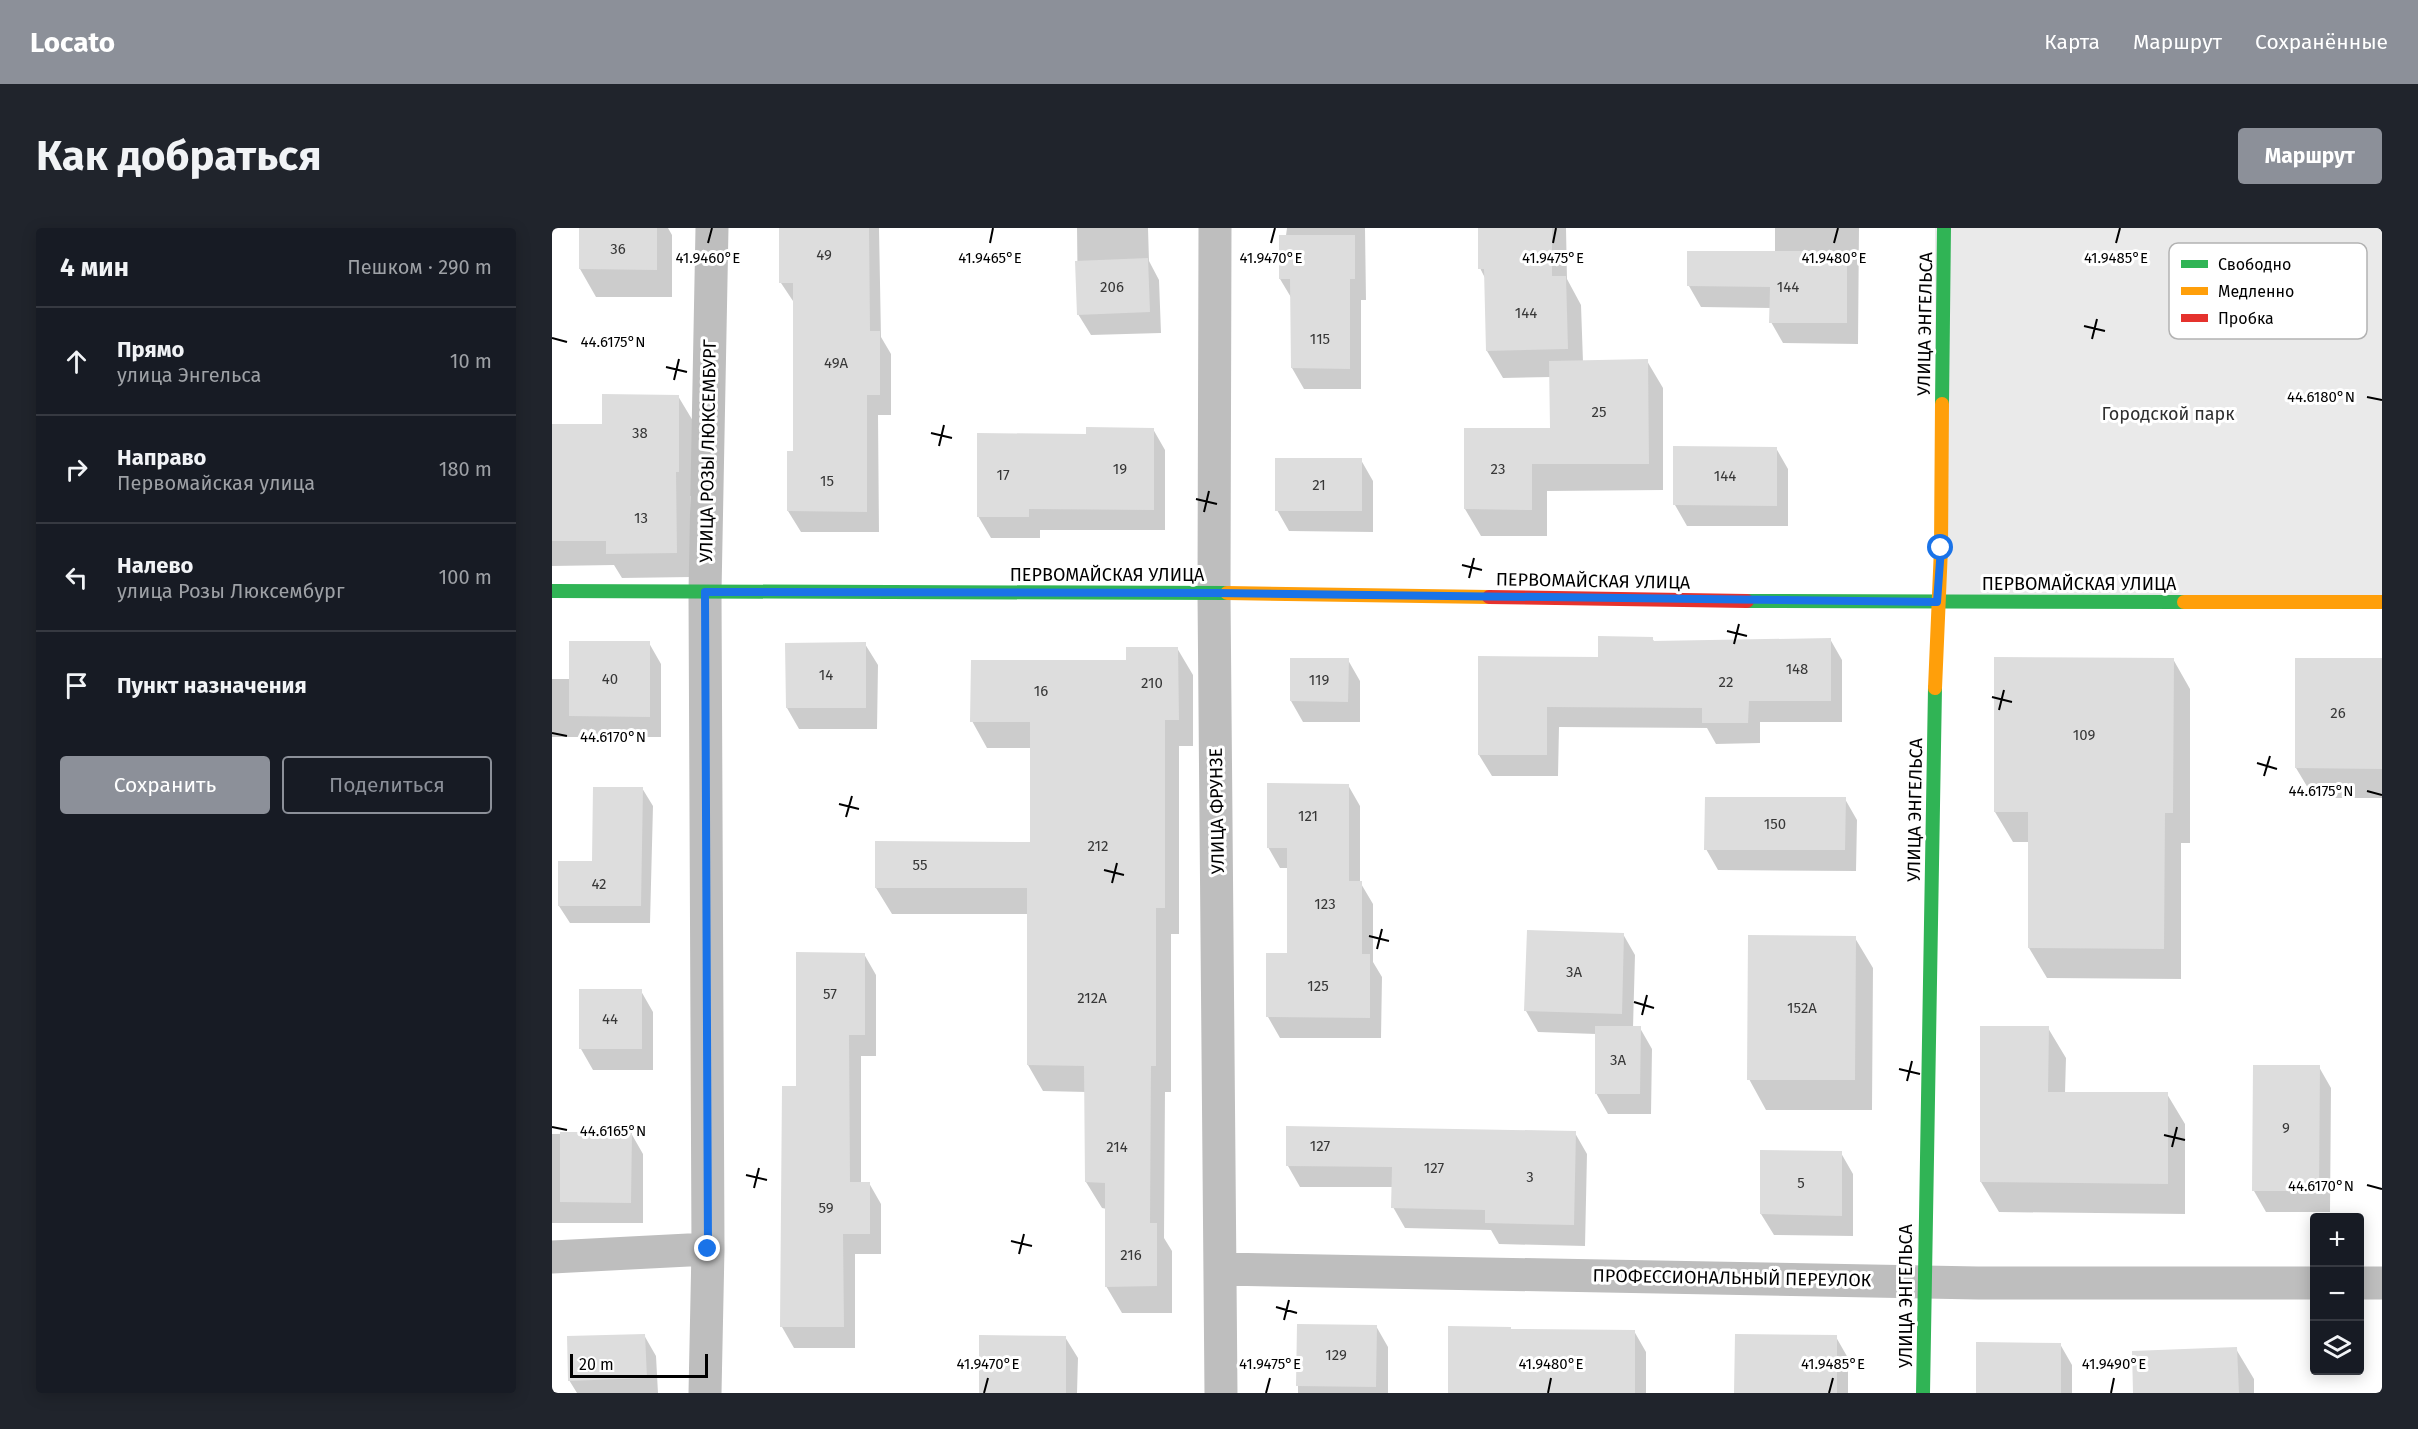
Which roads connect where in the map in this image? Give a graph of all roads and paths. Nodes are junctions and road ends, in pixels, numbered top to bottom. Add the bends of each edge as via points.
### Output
1 (712, 228) edge
2 (1215, 228) edge
3 (1944, 228) edge
4 (552, 591) edge
5 (705, 592) junction
6 (1214, 593) junction
7 (1937, 602) junction
8 (2382, 602) edge
9 (708, 1249) junction
10 (552, 1257) edge
11 (1221, 1269) junction
12 (1923, 1282) junction
13 (2310, 1283) edge
14 (2364, 1283) edge
15 (2382, 1283) edge
16 (705, 1393) edge
17 (1221, 1393) edge
18 (1923, 1393) edge

1 - 5 street, УЛИЦА РОЗЫ ЛЮКСЕМБУРГ
2 - 6 street, УЛИЦА ФРУНЗЕ
3 - 7 street, УЛИЦА ЭНГЕЛЬСА
4 - 5 street, ПЕРВОМАЙСКАЯ УЛИЦА
5 - 6 street, ПЕРВОМАЙСКАЯ УЛИЦА
5 - 9 street, УЛИЦА РОЗЫ ЛЮКСЕМБУРГ
6 - 7 street, ПЕРВОМАЙСКАЯ УЛИЦА
6 - 11 street, УЛИЦА ФРУНЗЕ
7 - 8 street, ПЕРВОМАЙСКАЯ УЛИЦА
7 - 12 street, УЛИЦА ЭНГЕЛЬСА
9 - 10 street
9 - 16 street, УЛИЦА РОЗЫ ЛЮКСЕМБУРГ
11 - 12 street, ПРОФЕССИОНАЛЬНЫЙ ПЕРЕУЛОК
11 - 17 street, УЛИЦА ФРУНЗЕ
12 - 13 street, ПРОФЕССИОНАЛЬНЫЙ ПЕРЕУЛОК
12 - 18 street, УЛИЦА ЭНГЕЛЬСА
14 - 15 street

